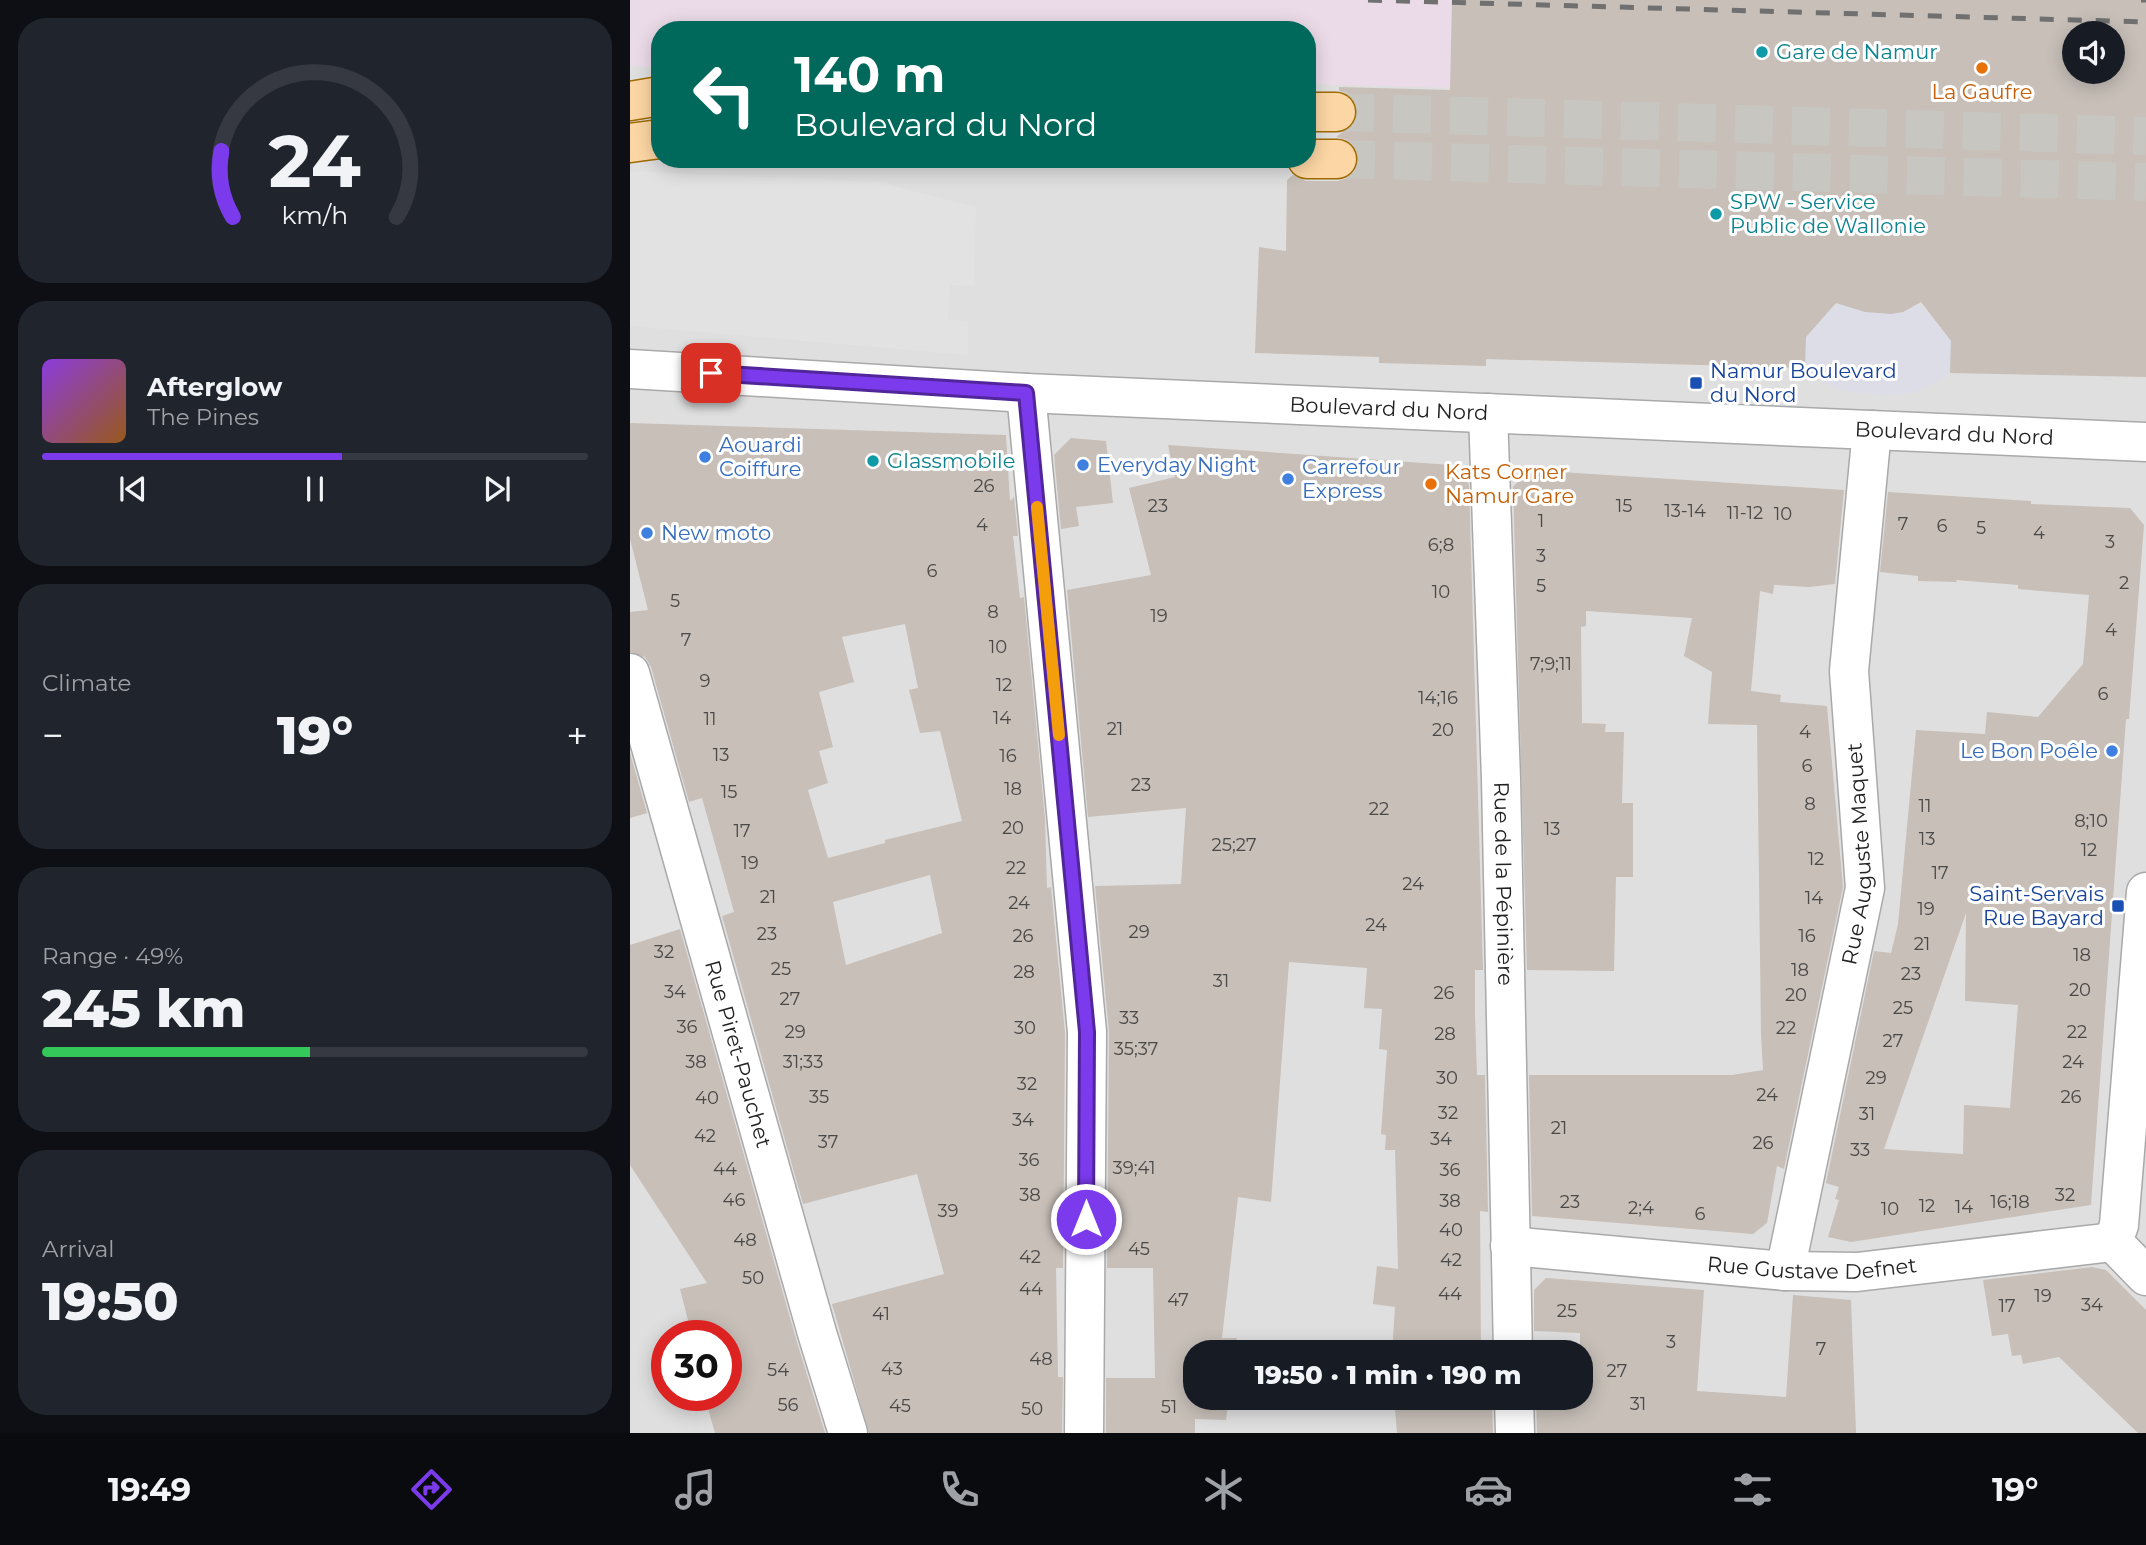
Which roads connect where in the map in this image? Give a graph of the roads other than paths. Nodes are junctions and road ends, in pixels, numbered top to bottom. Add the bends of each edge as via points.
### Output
1 (651, 140) edge
2 (630, 143) edge
3 (630, 369) edge
4 (1026, 393) junction
5 (1488, 414) junction
6 (1872, 430) junction
7 (2146, 442) edge
8 (630, 673) edge
9 (2146, 892) edge
10 (2113, 1242) junction
11 (1510, 1246) junction
12 (1785, 1271) junction
13 (2146, 1276) edge
14 (1513, 1340) edge
15 (1514, 1410) edge
16 (848, 1433) edge
17 (1084, 1433) edge
18 (1515, 1433) edge

1 - 2 main road
3 - 4 street, Boulevard du Nord
4 - 5 street, Boulevard du Nord
4 - 17 street via 1087,1032
5 - 6 street, Boulevard du Nord
5 - 11 street, Rue de la Pépinière
6 - 7 street, Boulevard du Nord
6 - 12 street, Rue Auguste Maquet via 1849,671 1865,888
8 - 16 street, Rue Piret-Pauchet
9 - 10 street via 2119,1225
10 - 12 street, Rue Gustave Defnet via 1857,1272
10 - 13 street
11 - 12 street, Rue Gustave Defnet
11 - 14 street, Rue de la Pépinière
15 - 18 street

